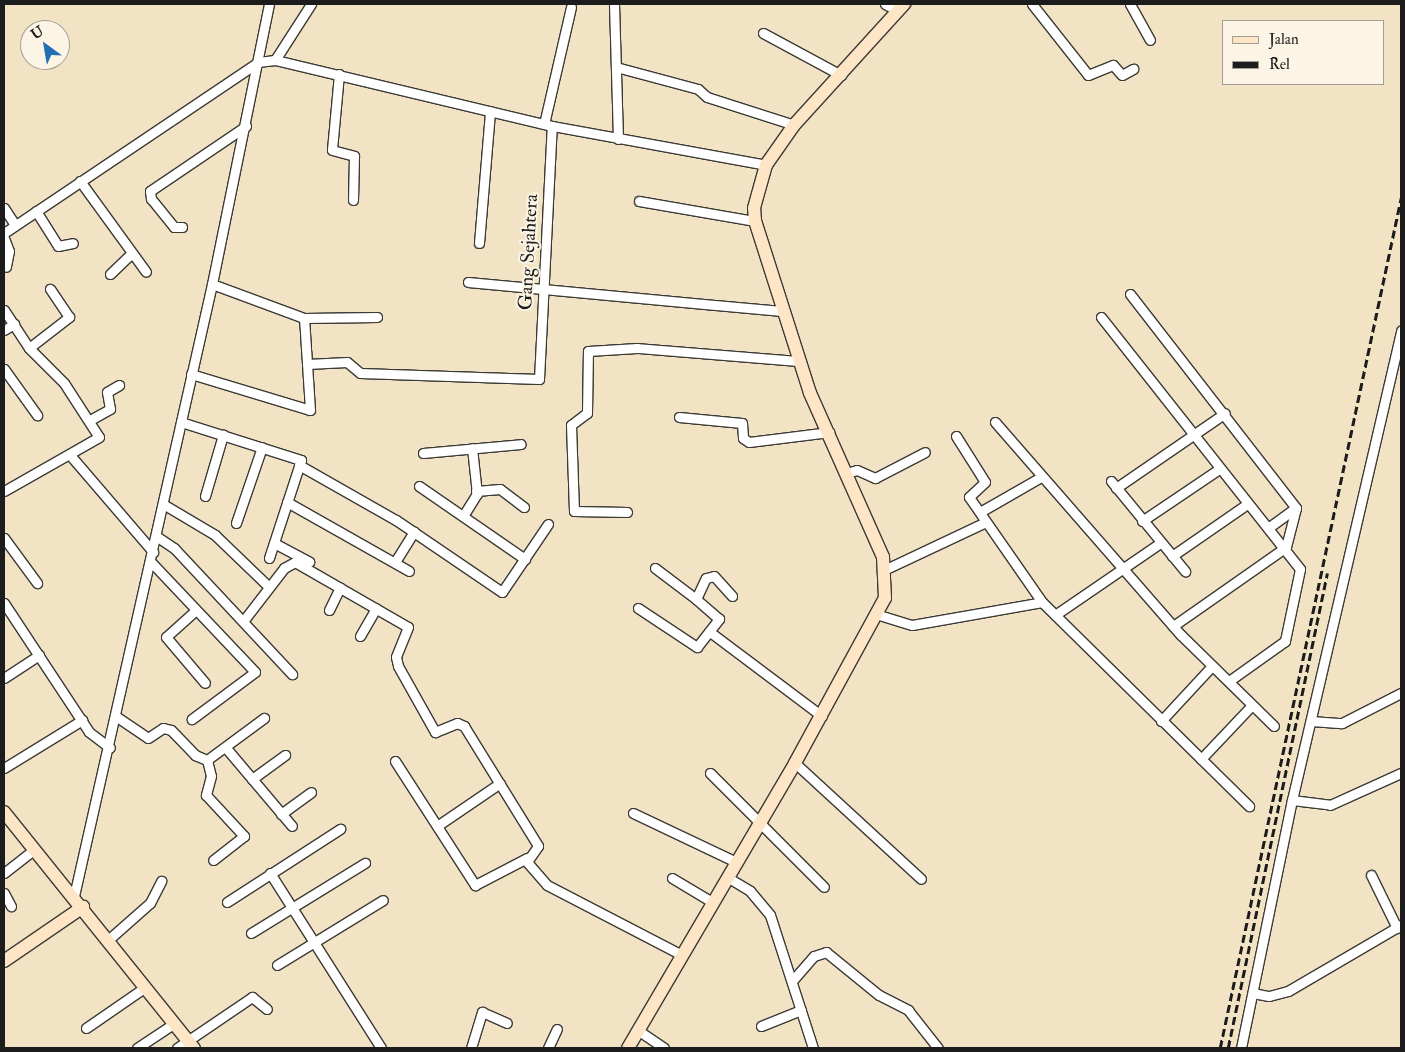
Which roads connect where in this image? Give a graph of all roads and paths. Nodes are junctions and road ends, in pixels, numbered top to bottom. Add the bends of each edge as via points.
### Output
1 (269, 4) edge
2 (311, 4) edge
3 (614, 4) edge
4 (885, 4) edge
5 (1032, 4) edge
6 (1130, 4) edge
7 (571, 7) dead end
8 (901, 7) edge
9 (764, 33) dead end
10 (1150, 40) dead end
11 (275, 60) junction
12 (258, 62) junction
13 (616, 67) junction
14 (1133, 68) dead end
15 (339, 74) junction
16 (841, 75) junction
17 (490, 111) junction
18 (548, 125) junction
19 (794, 125) junction
20 (246, 126) junction
21 (618, 139) junction
22 (766, 165) junction
23 (80, 181) junction
24 (353, 200) dead end
25 (639, 201) dead end
26 (4, 208) edge
27 (36, 211) junction
28 (755, 221) junction
29 (14, 225) junction
30 (182, 227) dead end
31 (4, 233) edge
32 (4, 238) edge
33 (73, 243) dead end
34 (479, 243) dead end
35 (132, 253) junction
36 (6, 267) dead end
37 (146, 272) dead end
38 (110, 274) dead end
39 (468, 282) dead end
40 (212, 284) junction
41 (50, 289) dead end
42 (542, 290) junction
43 (1130, 294) dead end
44 (4, 310) edge
45 (782, 311) junction
46 (378, 317) dead end
47 (1101, 317) dead end
48 (304, 318) junction
49 (14, 324) junction
50 (4, 330) edge
51 (1401, 330) edge
52 (29, 348) junction
53 (799, 360) junction
54 (308, 364) junction
55 (4, 369) edge
56 (191, 374) junction
57 (119, 384) dead end
58 (1225, 413) junction
59 (37, 415) dead end
60 (679, 417) dead end
61 (90, 420) junction
62 (181, 422) junction
63 (995, 422) dead end
64 (829, 432) junction
65 (1192, 434) junction
66 (223, 435) junction
67 (956, 436) dead end
68 (521, 444) dead end
69 (262, 447) junction
70 (472, 448) junction
71 (925, 452) dead end
72 (423, 453) dead end
73 (70, 455) junction
74 (299, 465) junction
75 (1219, 469) junction
76 (846, 473) junction
77 (1041, 477) junction
78 (419, 486) dead end
79 (4, 491) edge
80 (476, 491) junction
81 (205, 496) dead end
82 (287, 502) junction
83 (164, 504) junction
84 (1247, 504) junction
85 (524, 507) dead end
86 (1296, 508) junction
87 (627, 512) dead end
88 (980, 512) junction
89 (462, 516) junction
90 (986, 522) junction
91 (1142, 522) junction
92 (236, 523) dead end
93 (548, 524) dead end
94 (1268, 528) junction
95 (414, 532) junction
96 (156, 536) junction
97 (4, 538) edge
98 (274, 543) junction
99 (1160, 543) junction
100 (1286, 547) junction
101 (153, 552) junction
102 (1172, 556) junction
103 (269, 558) dead end
104 (525, 559) junction
105 (151, 562) junction
106 (395, 562) junction
107 (655, 568) dead end
108 (886, 568) junction
109 (1124, 570) junction
110 (409, 571) dead end
111 (1185, 571) dead end
112 (37, 583) dead end
113 (269, 587) junction
114 (340, 588) junction
115 (355, 589) dead end
116 (732, 596) dead end
117 (696, 599) junction
118 (1042, 602) junction
119 (4, 603) edge
120 (376, 608) junction
121 (638, 608) dead end
122 (196, 610) junction
123 (329, 610) dead end
124 (879, 615) junction
125 (1055, 616) junction
126 (244, 620) junction
127 (1173, 626) junction
128 (710, 632) junction
129 (360, 636) dead end
130 (39, 655) junction
131 (1212, 666) junction
132 (292, 674) dead end
133 (4, 678) edge
134 (1229, 681) junction
135 (205, 683) dead end
136 (1401, 693) edge
137 (1252, 705) junction
138 (822, 716) junction
139 (117, 717) junction
140 (264, 718) dead end
141 (192, 719) dead end
142 (82, 720) junction
143 (1161, 721) junction
144 (1311, 721) junction
145 (1274, 726) dead end
146 (110, 748) junction
147 (226, 748) junction
148 (285, 755) dead end
149 (1201, 758) junction
150 (207, 760) junction
151 (395, 761) dead end
152 (795, 764) junction
153 (4, 768) edge
154 (710, 773) dead end
155 (1401, 773) edge
156 (252, 779) junction
157 (500, 783) junction
158 (311, 792) dead end
159 (1292, 800) junction
160 (1249, 806) dead end
161 (4, 812) edge
162 (633, 813) dead end
163 (281, 814) junction
164 (759, 825) junction
165 (292, 826) dead end
166 (437, 826) junction
167 (340, 829) dead end
168 (35, 849) junction
169 (527, 858) junction
170 (213, 860) dead end
171 (736, 862) junction
172 (365, 863) dead end
173 (4, 873) edge
174 (270, 873) junction
175 (1371, 875) dead end
176 (727, 877) junction
177 (672, 878) dead end
178 (920, 879) dead end
179 (161, 881) dead end
180 (824, 887) dead end
181 (4, 893) edge
182 (74, 896) junction
183 (383, 900) dead end
184 (228, 902) dead end
185 (712, 902) junction
186 (11, 906) dead end
187 (292, 906) junction
188 (83, 907) junction
189 (1399, 926) edge
190 (251, 933) dead end
191 (108, 940) junction
192 (315, 941) junction
193 (682, 955) junction
194 (4, 961) edge
195 (277, 965) dead end
196 (792, 981) junction
197 (144, 988) junction
198 (1253, 993) junction
199 (267, 1010) dead end
200 (801, 1010) junction
201 (506, 1023) dead end
202 (174, 1024) junction
203 (761, 1026) dead end
204 (86, 1028) dead end
205 (557, 1028) dead end
206 (639, 1030) junction
207 (186, 1046) edge
208 (137, 1048) edge
209 (381, 1048) edge
210 (471, 1048) edge
211 (548, 1048) edge
212 (628, 1048) edge
213 (664, 1048) edge
214 (813, 1048) edge
215 (938, 1048) edge
216 (1240, 1048) edge

1 - 12 street
2 - 11 street
3 - 13 street
4 - 8 street
5 - 14 street via 1088,75 1113,65 1122,75
6 - 10 street
7 - 18 street, Gang Sejahtera
8 - 16 street
9 - 16 street
11 - 12 street
11 - 15 street
12 - 20 street
12 - 23 street
13 - 19 street via 698,89 707,97
13 - 21 street
15 - 17 street
15 - 24 street via 332,150 354,156
16 - 19 street
17 - 18 street
17 - 34 street
18 - 21 street
18 - 42 street, Gang Sejahtera
19 - 22 street
20 - 30 street via 150,191 151,199 174,227
20 - 40 street
21 - 22 street
22 - 28 street via 756,193
23 - 27 street
23 - 35 street
25 - 28 street
26 - 29 street
27 - 29 street
27 - 33 street via 58,246
28 - 45 street
29 - 31 street
32 - 36 street via 8,251
35 - 37 street
35 - 38 street
39 - 42 street
40 - 48 street
40 - 56 street
41 - 52 street via 69,317
42 - 45 street
42 - 54 street, Gang Sejahtera via 539,379 360,374 347,362
43 - 58 street
44 - 49 street
45 - 53 street
46 - 48 street
47 - 65 street
48 - 54 street
49 - 50 street
49 - 52 street
51 - 144 street
52 - 61 street via 64,384
53 - 64 street
53 - 87 street via 637,348 588,352 588,413 571,425 574,511
54 - 56 street via 311,408 306,410
55 - 59 street
56 - 62 street
57 - 61 street via 107,392 111,407
58 - 65 street
58 - 86 street
60 - 64 street via 742,423 743,438 749,442
61 - 73 street via 99,437
62 - 66 street
62 - 83 street
63 - 77 street
64 - 76 street
65 - 75 street
65 - 91 street via 1113,485
66 - 69 street
66 - 81 street
67 - 88 street via 984,480 968,495
68 - 70 street
69 - 74 street via 301,460
69 - 92 street
70 - 72 street
70 - 80 street
71 - 76 street via 875,478 857,470
73 - 79 street
73 - 101 street
74 - 82 street
74 - 95 street
75 - 84 street
75 - 91 street
76 - 108 street
77 - 88 street
77 - 109 street
78 - 89 street
80 - 85 street via 500,489
80 - 89 street
82 - 98 street
82 - 106 street via 370,552
83 - 96 street
83 - 113 street via 215,535
84 - 94 street
84 - 102 street
86 - 94 street
86 - 100 street
88 - 90 street
89 - 104 street
90 - 108 street
90 - 118 street
91 - 99 street
93 - 104 street
94 - 100 street
95 - 104 street via 502,592
95 - 106 street
96 - 101 street
96 - 126 street via 174,548
97 - 112 street
98 - 103 street
98 - 115 street
99 - 102 street
99 - 109 street
100 - 127 street
100 - 134 street via 1302,575 1286,638
101 - 105 street
102 - 111 street
105 - 122 street
105 - 139 street
106 - 110 street
107 - 117 street
108 - 124 street
109 - 125 street
109 - 127 street
113 - 114 street via 284,568 295,562
113 - 126 street
114 - 120 street
114 - 123 street
116 - 117 street via 710,575
117 - 128 street via 719,618
118 - 124 street via 912,625
118 - 125 street
119 - 130 street
120 - 129 street
120 - 157 street via 409,628 396,662 432,728 440,734 460,723
121 - 128 street via 697,648
122 - 135 street via 166,637
122 - 141 street via 255,672
124 - 138 street
125 - 143 street
126 - 132 street
127 - 131 street
128 - 138 street
130 - 133 street
130 - 142 street
131 - 134 street
131 - 143 street
134 - 137 street
136 - 144 street via 1345,722
137 - 145 street
137 - 149 street
138 - 152 street
139 - 146 street
139 - 150 street via 148,738 162,728 171,730 195,755
140 - 147 street
142 - 146 street via 97,741
142 - 153 street
143 - 149 street
144 - 159 street
146 - 182 street
147 - 150 street
147 - 156 street
148 - 156 street
149 - 160 street
150 - 170 street via 211,776 206,795 244,836
151 - 166 street
152 - 164 street
152 - 178 street
154 - 164 street
155 - 159 street via 1330,805
156 - 163 street
157 - 166 street
157 - 169 street via 538,846
158 - 163 street
159 - 198 street
161 - 168 street
162 - 171 street
163 - 165 street
164 - 171 street
164 - 180 street
166 - 169 street via 476,884
167 - 174 street
168 - 173 street
168 - 182 street
169 - 193 street via 547,885
171 - 176 street
172 - 187 street
174 - 184 street
174 - 187 street
175 - 189 street
176 - 185 street
176 - 196 street via 763,904
177 - 185 street
179 - 191 street via 150,903
181 - 186 street
182 - 188 street
183 - 192 street
185 - 193 street
187 - 190 street
187 - 192 street
188 - 191 street
188 - 194 street
189 - 198 street via 1288,992 1269,996
191 - 197 street
192 - 195 street
192 - 209 street
193 - 206 street
196 - 200 street
196 - 215 street via 814,956 826,952 879,994 908,1010
197 - 202 street
197 - 204 street
198 - 216 street
199 - 207 street via 252,996
200 - 203 street
200 - 214 street
201 - 210 street via 482,1012
202 - 207 street
202 - 208 street
205 - 211 street
206 - 212 street
206 - 213 street

